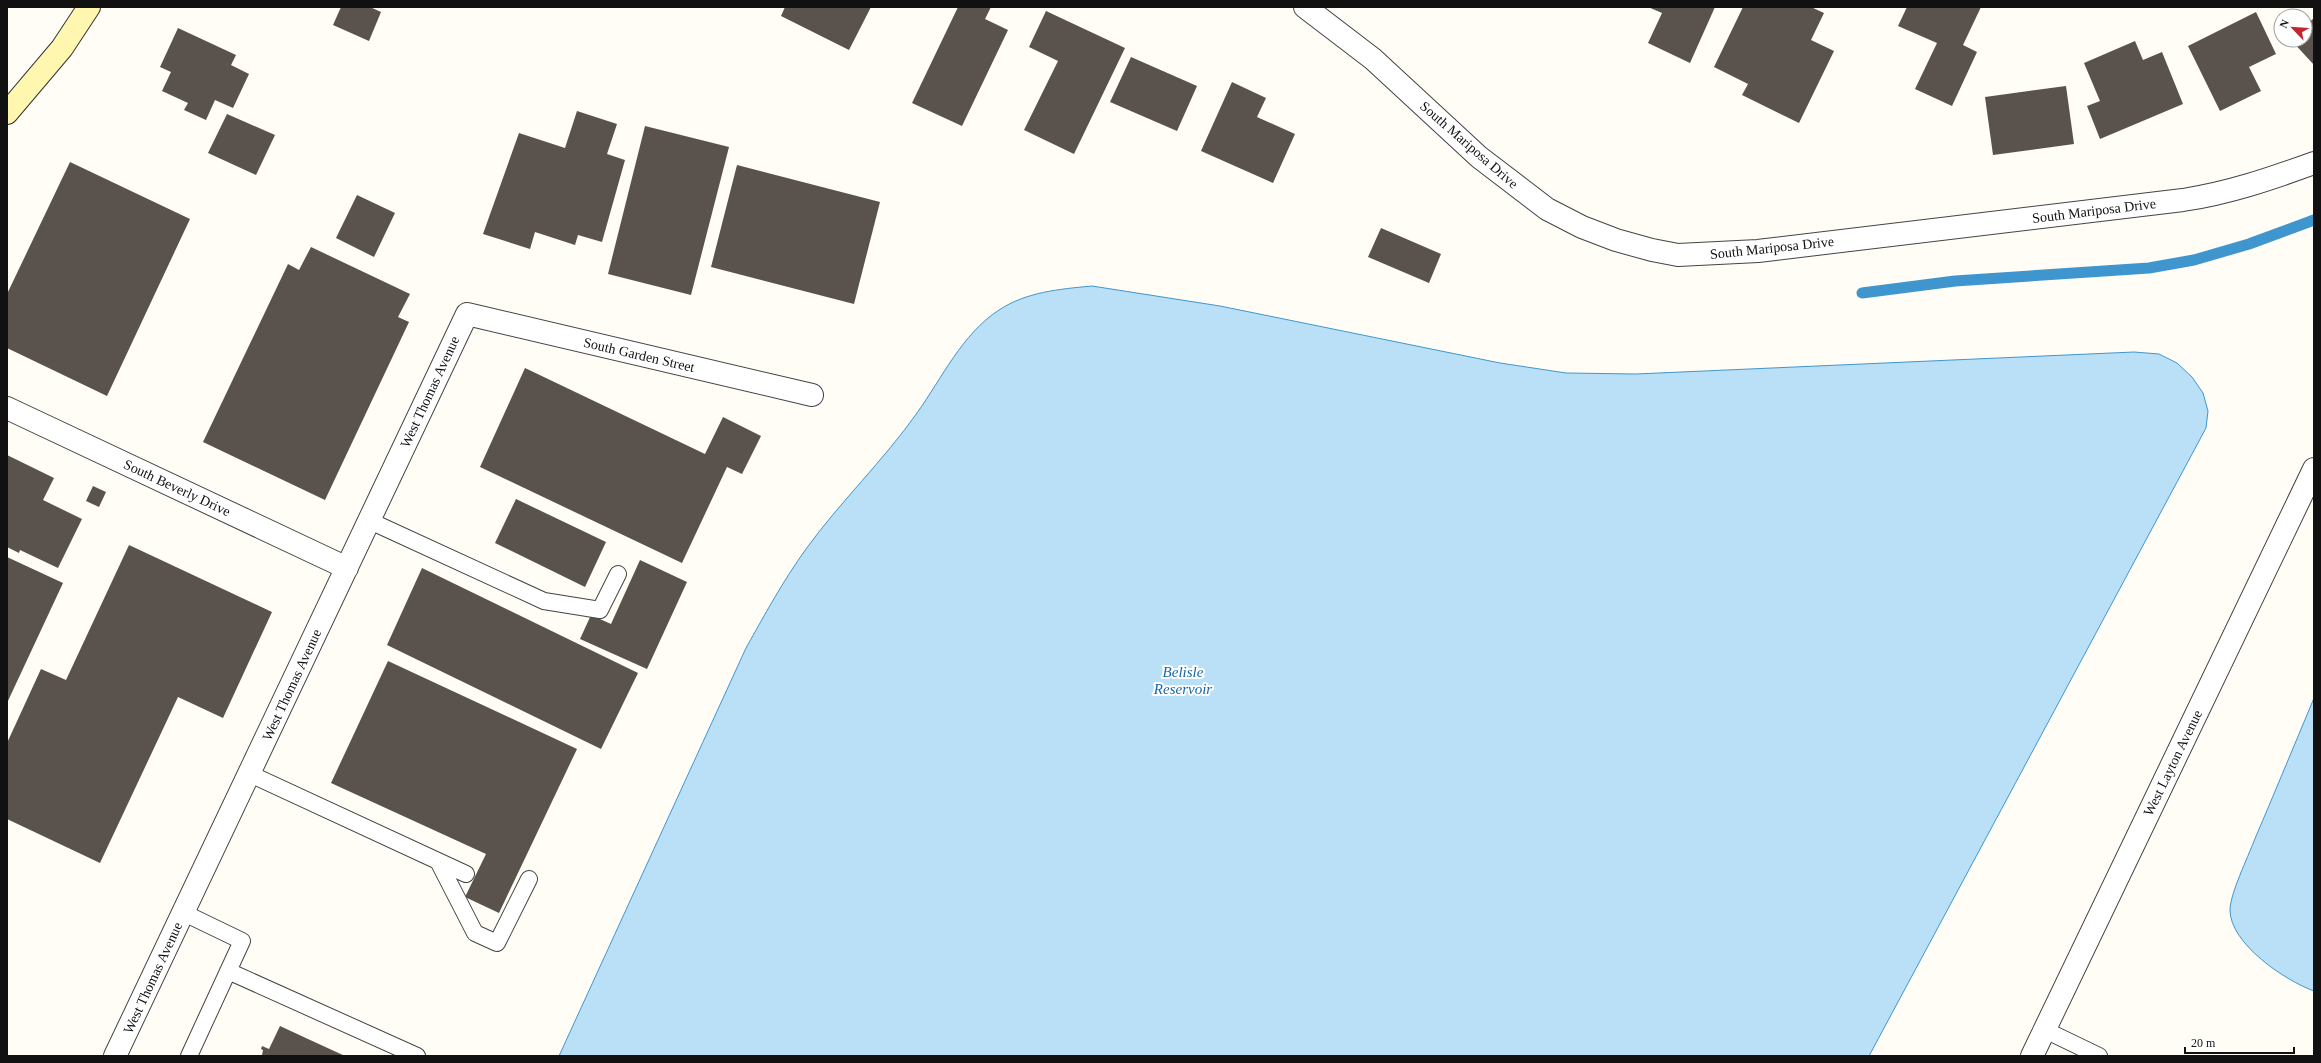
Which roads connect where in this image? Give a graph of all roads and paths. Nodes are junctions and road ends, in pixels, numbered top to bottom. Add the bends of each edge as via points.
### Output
1 (89, 7) edge
2 (1306, 7) edge
3 (38, 74) junction
4 (7, 89) edge
5 (7, 113) edge
6 (2314, 163) edge
7 (467, 314) joint
8 (812, 395) dead end
9 (7, 408) edge
10 (2314, 469) edge
11 (370, 521) junction
12 (347, 568) junction
13 (618, 574) dead end
14 (250, 774) junction
15 (438, 861) junction
16 (466, 874) dead end
17 (530, 879) dead end
18 (184, 913) junction
19 (228, 971) junction
20 (2045, 1030) junction
21 (116, 1056) edge
22 (189, 1056) edge
23 (417, 1056) edge
24 (2032, 1056) edge
25 (2099, 1056) edge

1 - 3 street via 62,48
2 - 6 street, South Mariposa Drive via 1373,59 1479,157 1547,209 1582,227 1616,240 1678,255 1758,251 2218,195
3 - 4 street
3 - 5 street
7 - 8 street, South Garden Street
7 - 11 street, West Thomas Avenue
9 - 12 street, South Beverly Drive
10 - 20 street, West Layton Avenue
11 - 12 street, West Thomas Avenue
11 - 13 lane via 544,601 600,610
12 - 14 street, West Thomas Avenue
14 - 15 lane
14 - 18 street, West Thomas Avenue
15 - 16 lane
15 - 17 lane via 475,933 497,943
18 - 19 lane via 242,940
18 - 21 street, West Thomas Avenue
19 - 22 lane
19 - 23 lane
20 - 24 street, West Layton Avenue
20 - 25 lane

